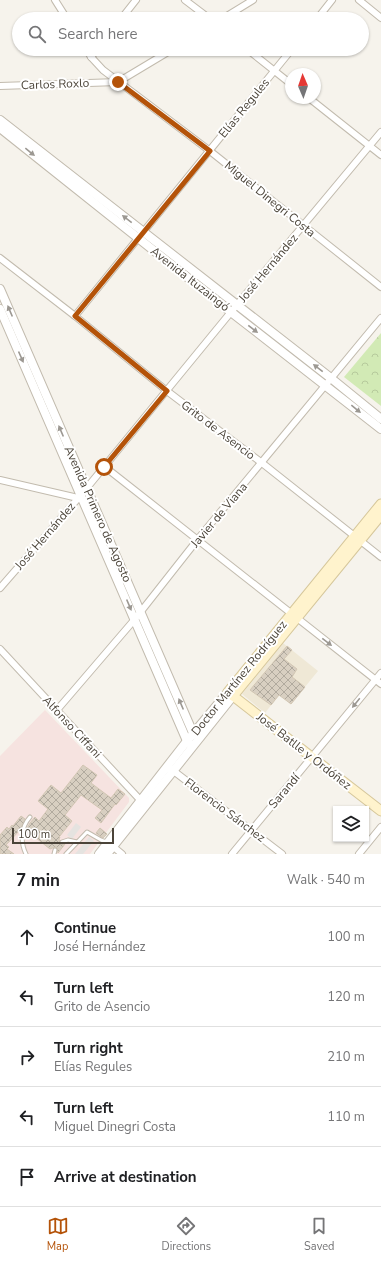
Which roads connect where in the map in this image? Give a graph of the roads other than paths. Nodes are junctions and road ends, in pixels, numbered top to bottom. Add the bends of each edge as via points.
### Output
1 (55, 0) edge
2 (136, 0) edge
3 (185, 0) edge
4 (253, 0) edge
5 (332, 0) edge
6 (359, 0) edge
7 (63, 12) edge
8 (127, 12) edge
9 (201, 12) edge
10 (233, 12) edge
11 (323, 12) edge
12 (381, 18) edge
13 (161, 56) edge
14 (256, 56) edge
15 (287, 56) edge
16 (90, 57) edge
17 (275, 71) junction
18 (285, 79) edge
19 (118, 82) junction
20 (0, 86) edge
21 (317, 104) edge
22 (0, 120) edge
23 (0, 128) edge
24 (381, 132) edge
25 (370, 146) junction
26 (210, 151) junction
27 (381, 155) edge
28 (303, 226) junction
29 (140, 235) junction
30 (0, 258) edge
31 (381, 287) edge
32 (0, 289) edge
33 (0, 309) edge
34 (234, 309) junction
35 (75, 316) junction
36 (381, 318) edge
37 (329, 382) junction
38 (167, 391) junction
39 (381, 419) edge
40 (381, 429) edge
41 (262, 463) junction
42 (104, 467) junction
43 (0, 480) edge
44 (82, 494) junction
45 (381, 504) edge
46 (381, 515) edge
47 (357, 538) junction
48 (198, 539) junction
49 (381, 557) edge
50 (0, 588) edge
51 (141, 612) junction
52 (293, 616) junction
53 (135, 619) junction
54 (0, 648) edge
55 (381, 673) edge
56 (376, 679) junction
57 (381, 684) edge
58 (230, 694) junction
59 (57, 710) junction
60 (196, 735) junction
61 (190, 744) junction
62 (312, 757) junction
63 (170, 768) junction
64 (142, 803) junction
65 (381, 811) edge
66 (30, 817) dead end
67 (381, 827) edge
68 (252, 830) junction
69 (62, 842) dead end
70 (77, 842) junction
71 (110, 844) junction
72 (26, 854) edge
73 (66, 854) edge
74 (99, 854) edge
75 (107, 854) edge
76 (122, 854) edge
77 (232, 854) edge
78 (282, 854) edge
79 (360, 854) edge

1 - 7 street
2 - 8 street
3 - 9 street
4 - 10 street
5 - 11 street
6 - 12 street
13 - 19 street, Carlos Roxlo
14 - 17 street
15 - 17 street, Elías Regules
16 - 19 street, Miguel Dinegri Costa
17 - 18 street
17 - 26 street, Elías Regules
19 - 20 street, Carlos Roxlo
19 - 26 street, Miguel Dinegri Costa
21 - 25 street
29 -> 22 street, Avenida Ituzaingó
23 -> 29 street, Avenida Ituzaingó
24 - 25 street, José Hernández
25 - 27 street
25 - 28 street, José Hernández
26 - 28 street, Miguel Dinegri Costa
26 - 29 street, Elías Regules
28 - 31 street, Miguel Dinegri Costa
28 - 34 street, José Hernández
29 - 34 street, Avenida Ituzaingó
29 - 35 street, Elías Regules
30 - 35 street, Grito de Asencio
44 -> 32 street, Avenida Primero de Agosto
33 -> 44 street, Avenida Primero de Agosto
34 - 37 street, Avenida Ituzaingó
34 - 38 street, José Hernández
35 - 38 street, Grito de Asencio
36 - 37 street, Javier de Viana
37 - 39 street, Avenida Ituzaingó
37 -> 40 street, Avenida Ituzaingó
37 - 41 street, Javier de Viana
38 - 41 street, Grito de Asencio
38 - 42 street, José Hernández
41 - 47 street, Grito de Asencio
41 - 48 street, Javier de Viana
42 - 44 street, José Hernández
42 - 48 street
43 - 44 street
44 - 50 street, José Hernández
44 - 51 street, Avenida Primero de Agosto
44 -> 53 street, Avenida Primero de Agosto
45 - 47 main road, Doctor Martínez Rodríguez
46 - 47 main road, Doctor Martínez Rodríguez
47 - 49 street, Grito de Asencio
47 - 52 main road, Doctor Martínez Rodríguez
48 - 51 street, Javier de Viana
48 - 52 street
51 - 53 street, Javier de Viana
60 -> 51 street, Avenida Primero de Agosto
52 -> 56 street
52 - 58 main road, Doctor Martínez Rodríguez
53 - 59 street, Javier de Viana
53 - 61 street, Avenida Primero de Agosto
54 - 59 street, Alfonso Ciffani
55 - 56 street, Sarandí
56 - 57 street
56 -> 62 street, Sarandí
58 - 60 street, Doctor Martínez Rodríguez
58 - 62 main road, José Batlle y Ordóñez
59 - 64 street, Alfonso Ciffani
60 - 61 street, Doctor Martínez Rodríguez
61 - 63 street, Doctor Martínez Rodríguez
62 - 65 main road, José Batlle y Ordóñez
62 - 68 street, Sarandí
63 - 64 street, Doctor Martínez Rodríguez
63 - 68 street, Florencio Sánchez
64 - 71 street, Doctor Martínez Rodríguez
66 - 72 lane via 23,832
67 - 79 street
68 - 77 street, Sarandí
68 - 78 street, Florencio Sánchez
69 - 70 lane
70 - 71 lane via 87,832
70 - 73 lane
71 - 74 street, Doctor Martínez Rodríguez
71 - 75 street, Doctor Martínez Rodríguez
71 - 76 street

